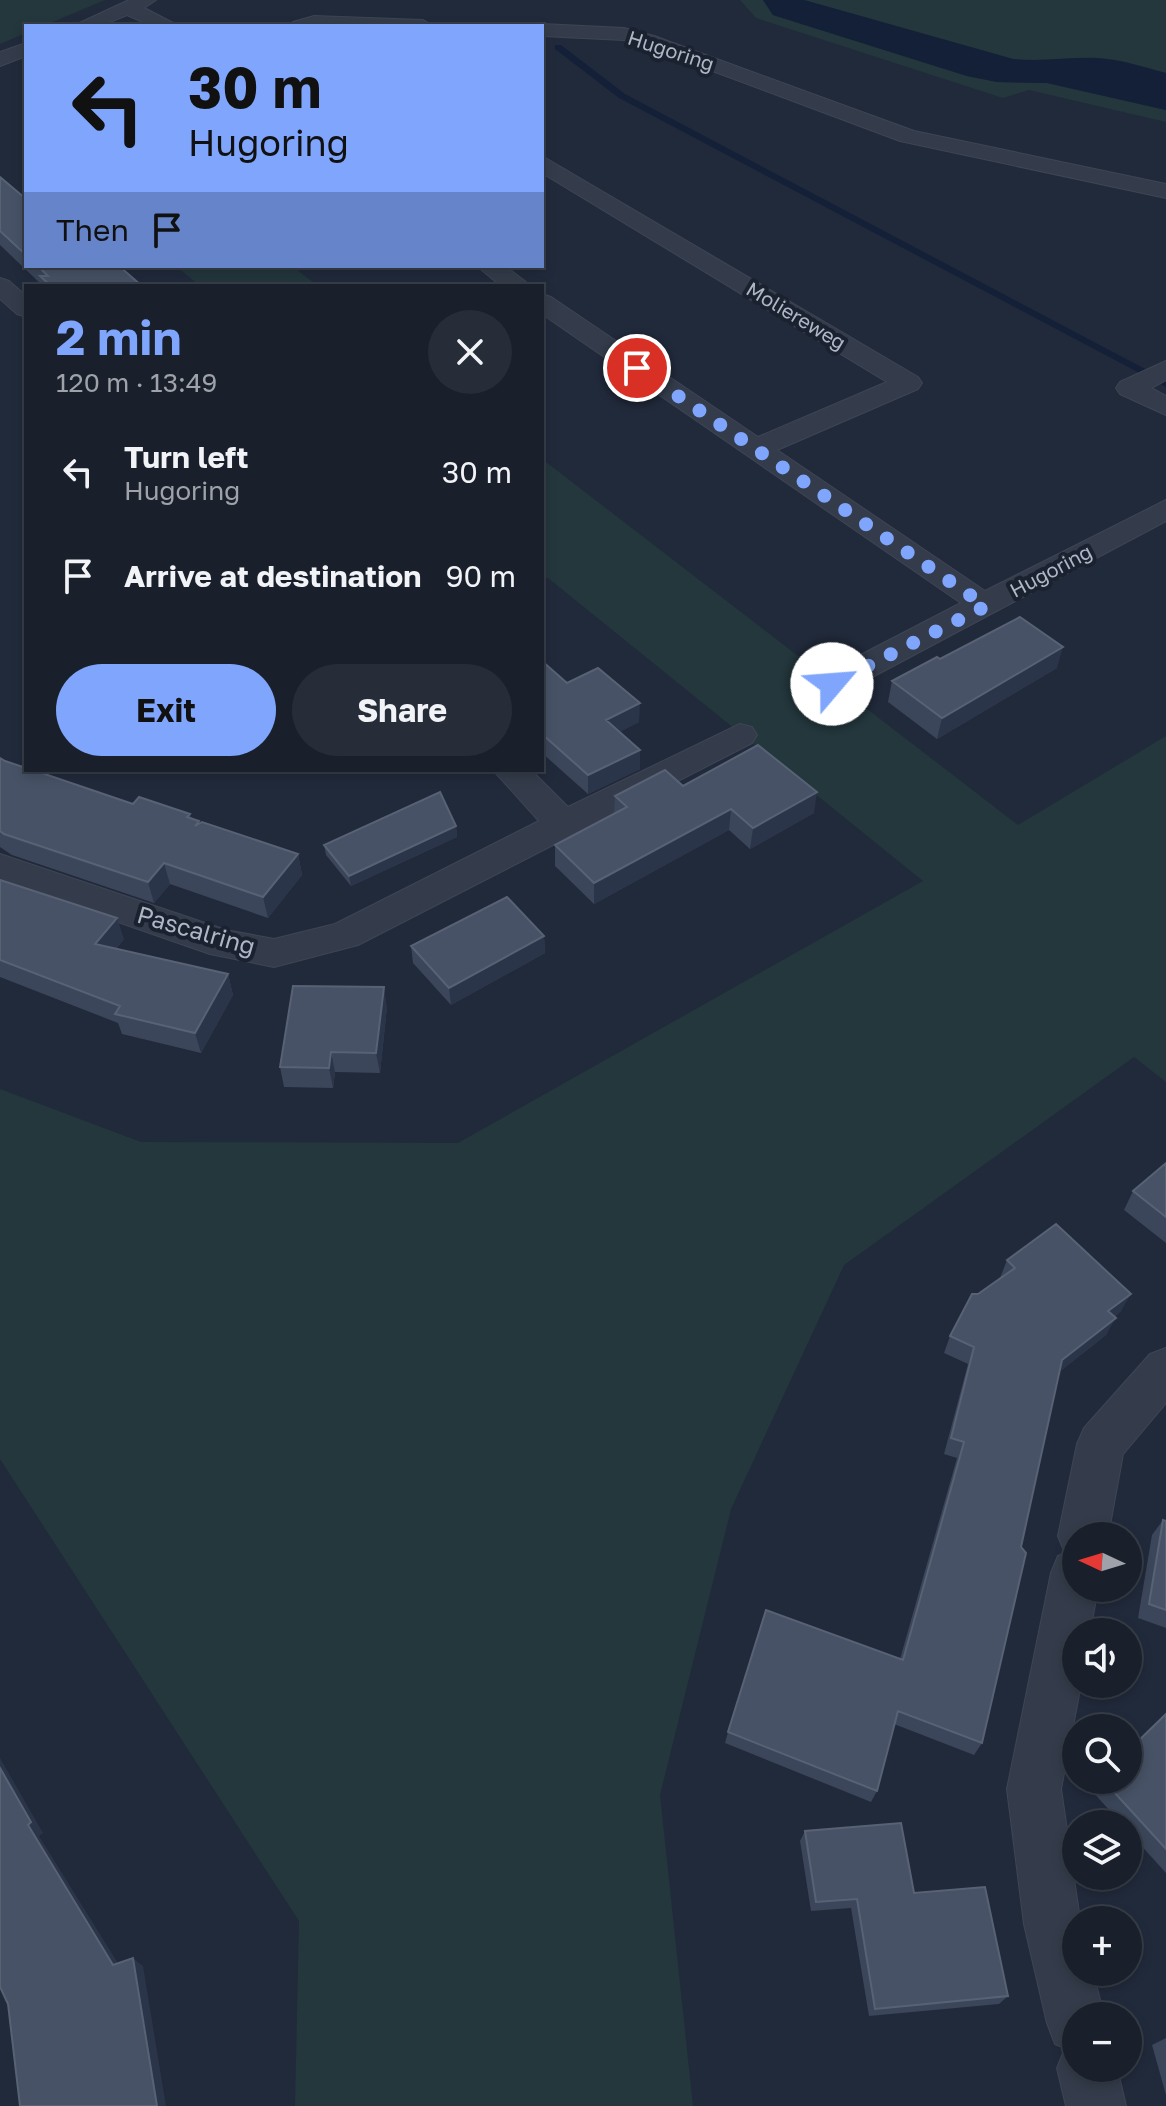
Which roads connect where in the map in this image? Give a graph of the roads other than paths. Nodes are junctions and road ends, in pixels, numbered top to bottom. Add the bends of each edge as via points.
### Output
1 (137, 4) edge
2 (88, 24) edge
3 (166, 24) edge
4 (307, 24) edge
5 (368, 24) edge
6 (544, 30) edge
7 (24, 50) edge
8 (0, 60) edge
9 (544, 164) edge
10 (1166, 191) edge
11 (492, 268) edge
12 (515, 284) edge
13 (0, 286) edge
14 (544, 303) edge
15 (24, 307) edge
16 (1166, 369) edge
17 (1166, 407) edge
18 (755, 449) junction
19 (1166, 509) edge
20 (986, 606) junction
21 (832, 684) dead end
22 (740, 735) dead end
23 (512, 772) edge
24 (564, 825) junction
25 (0, 867) edge
26 (1165, 1372) edge
27 (1086, 1522) edge
28 (1070, 1602) edge
29 (1071, 2002) edge
30 (1090, 2082) edge
31 (1096, 2106) edge

1 - 2 street
1 - 3 street
4 - 5 street
6 - 10 street, Hugoring via 624,34 908,136
7 - 8 street
9 - 18 street, Moliereweg via 908,383
11 - 12 street
13 - 15 street
14 - 18 street, Hugoring
16 - 17 street via 1130,388
18 - 20 street, Hugoring
19 - 20 street, Hugoring
20 - 21 street
22 - 24 street, Pascalring
23 - 24 street
24 - 25 street, Pascalring via 345,935 274,953 223,944
26 - 27 street via 1101,1444
28 - 29 street via 1034,1789 1052,1924
30 - 31 street

